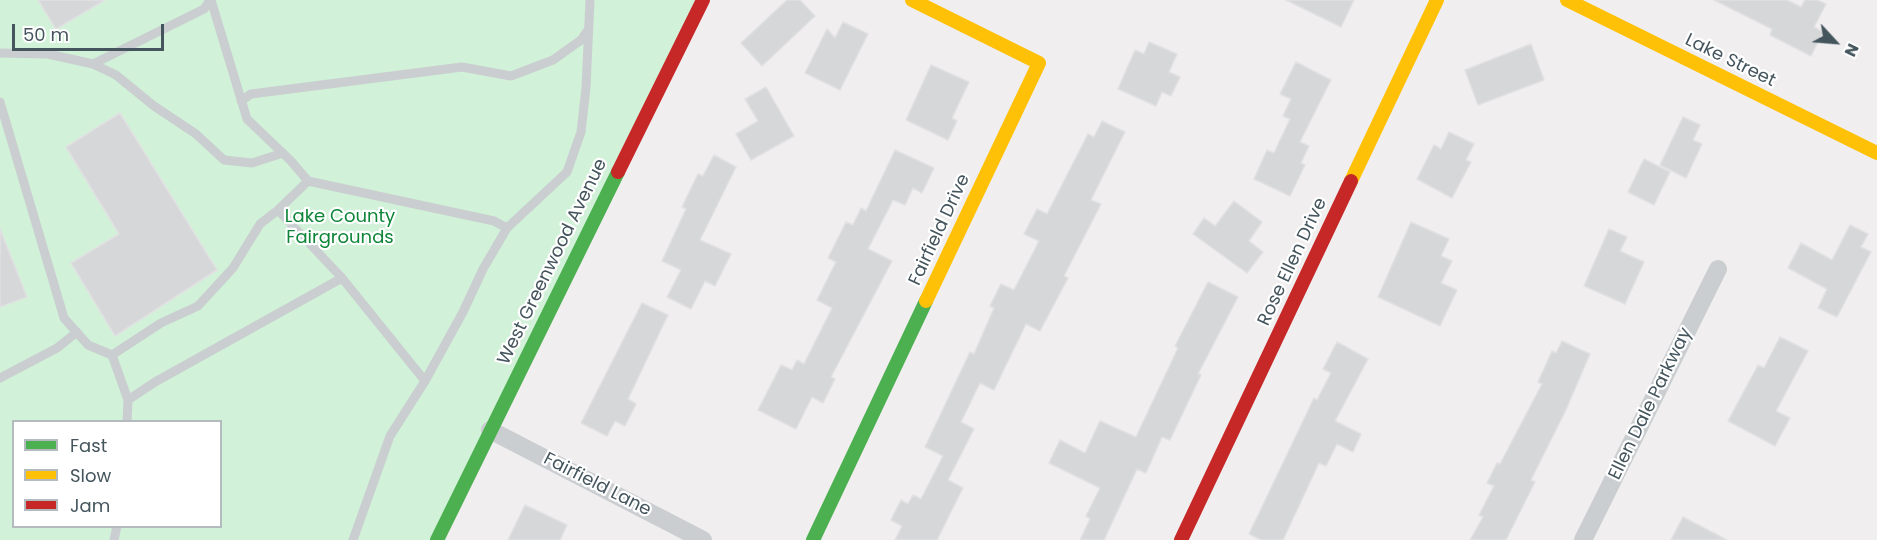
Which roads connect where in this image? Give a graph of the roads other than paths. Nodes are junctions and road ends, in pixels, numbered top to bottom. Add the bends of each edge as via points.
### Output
1 (211, 0) edge
2 (590, 0) edge
3 (703, 0) edge
4 (912, 0) edge
5 (1437, 0) edge
6 (1567, 0) edge
7 (588, 30) junction
8 (0, 53) edge
9 (93, 64) junction
10 (241, 101) junction
11 (0, 102) edge
12 (283, 153) junction
13 (1877, 153) edge
14 (308, 181) junction
15 (278, 210) junction
16 (507, 228) junction
17 (1718, 268) dead end
18 (342, 278) junction
19 (77, 333) junction
20 (112, 355) junction
21 (0, 378) edge
22 (425, 381) junction
23 (128, 400) junction
24 (127, 420) edge
25 (490, 430) junction
26 (353, 540) edge
27 (437, 540) edge
28 (703, 540) edge
29 (813, 540) edge
30 (1180, 540) edge
31 (1584, 540) edge

1 - 9 lane via 204,9
1 - 10 lane
2 - 7 lane
3 - 25 street, West Greenwood Avenue
4 - 29 street, Fairfield Drive via 1039,63
5 - 30 street, Rose Ellen Drive
6 - 13 street, Lake Street
7 - 10 lane via 581,40 553,60 511,76 462,67 251,94
7 - 16 lane via 581,132 567,172
8 - 9 lane via 48,54
9 - 12 lane via 116,75 196,134 224,160 252,163
10 - 12 lane via 247,120
11 - 19 lane via 64,318
12 - 14 lane
14 - 15 lane
14 - 16 lane via 495,221
15 - 18 lane
15 - 20 lane via 260,224 233,268 198,306 161,323
16 - 22 lane
17 - 31 street, Ellen Dale Parkway
18 - 22 lane
18 - 23 lane
19 - 20 lane via 88,345
19 - 21 lane
20 - 23 lane
22 - 26 lane via 390,436
23 - 24 lane
25 - 27 street, West Greenwood Avenue
25 - 28 street, Fairfield Lane

